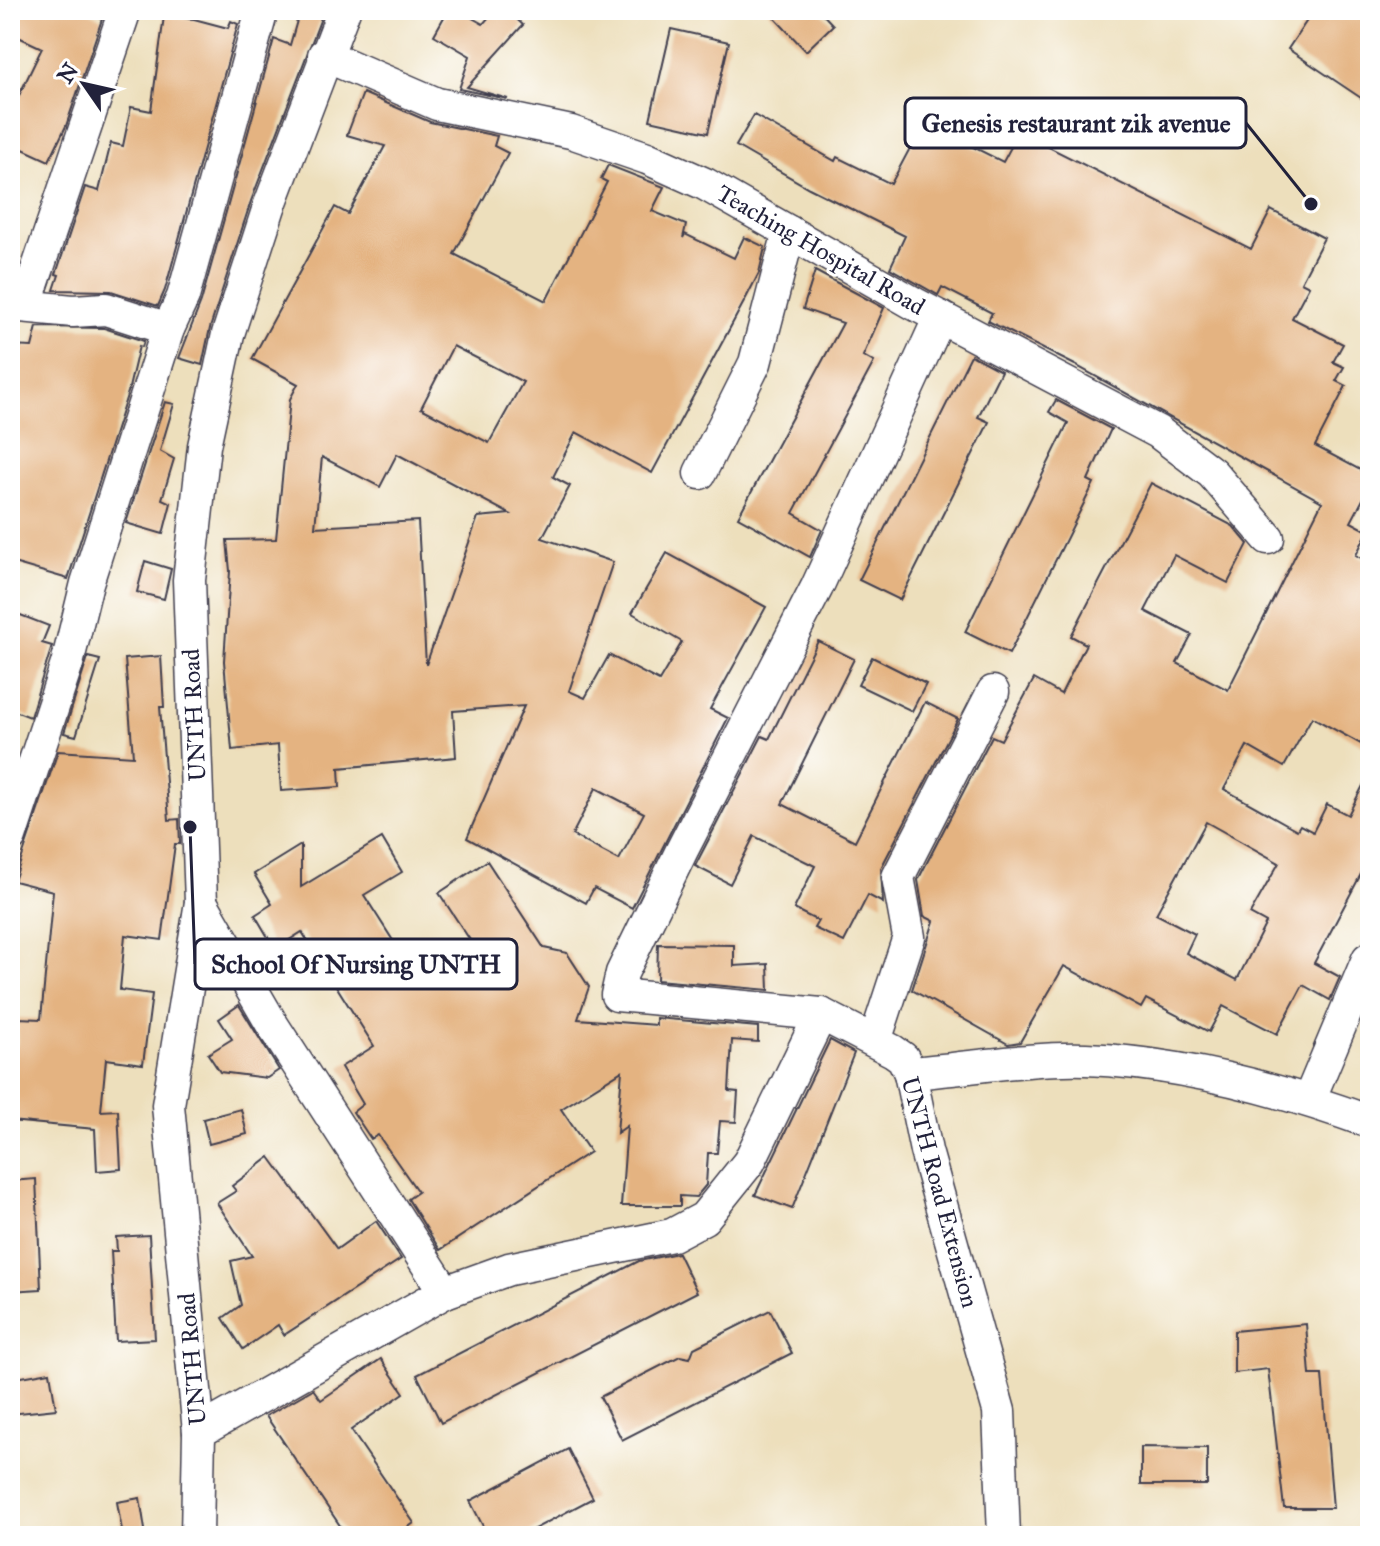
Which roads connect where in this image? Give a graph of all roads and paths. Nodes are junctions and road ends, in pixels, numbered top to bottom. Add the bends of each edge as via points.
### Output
1 (125, 10) edge
2 (262, 10) edge
3 (344, 10) edge
4 (324, 55) junction
5 (789, 232) junction
6 (17, 305) edge
7 (940, 317) junction
8 (168, 329) junction
9 (700, 473) dead end
10 (1268, 538) dead end
11 (993, 692) dead end
12 (10, 837) edge
13 (201, 902) junction
14 (1368, 959) dead end
15 (821, 1014) junction
16 (875, 1041) junction
17 (910, 1073) junction
18 (1309, 1100) junction
19 (1370, 1122) edge
20 (445, 1292) junction
21 (199, 1432) junction
22 (197, 1536) edge
23 (1004, 1536) edge

1 - 6 street
2 - 8 street via 183,297
3 - 4 street, UNTH Road
4 - 5 street, Teaching Hospital Road via 437,104 571,132 647,158
4 - 13 street, UNTH Road via 228,334 204,446 189,597
5 - 7 street, Teaching Hospital Road
5 - 9 street via 755,363
6 - 8 street via 106,309
7 - 10 street, Teaching Hospital Road via 1158,432 1212,473
7 - 15 street via 817,587 682,850 622,973 617,995
8 - 12 street
11 - 16 street via 898,877 909,937
13 - 20 street via 273,1026
13 - 21 street, UNTH Road via 168,1105
14 - 18 street
15 - 16 street, UNTH Road Extension
15 - 20 street via 749,1162 704,1218 672,1235 509,1269
16 - 17 street, UNTH Road Extension via 903,1058
17 - 18 street via 1085,1059 1198,1073
17 - 23 street, UNTH Road Extension via 926,1151 999,1411
18 - 19 street
20 - 21 street
21 - 22 street, UNTH Road

